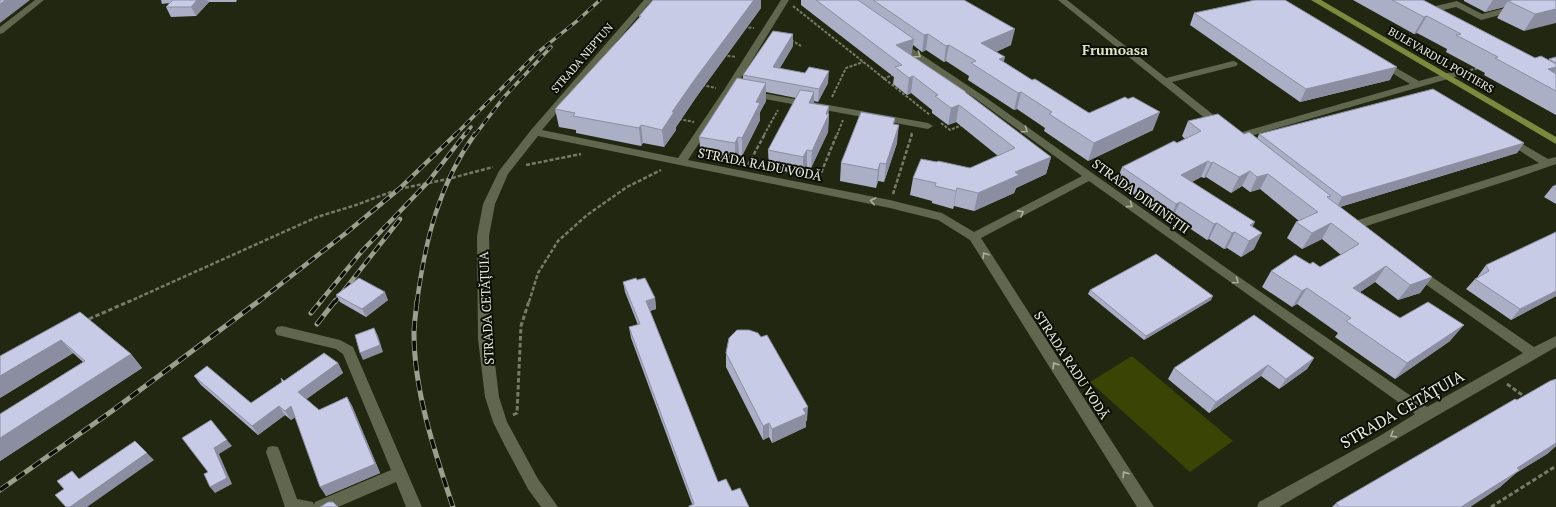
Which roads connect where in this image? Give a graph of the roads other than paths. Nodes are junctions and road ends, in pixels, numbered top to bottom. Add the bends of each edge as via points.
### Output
1 (40, 0) edge
2 (648, 0) edge
3 (1062, 0) edge
4 (1315, 0) edge
5 (1327, 0) edge
6 (788, 2) edge
7 (1415, 6) edge
8 (1527, 6) edge
9 (1426, 12) junction
10 (1438, 18) edge
11 (0, 31) edge
12 (890, 36) edge
13 (1371, 57) edge
14 (1233, 64) dead end
15 (1455, 74) junction
16 (1445, 76) junction
17 (1165, 81) junction
18 (1418, 85) junction
19 (729, 90) junction
20 (930, 121) road end
21 (535, 132) junction
22 (1556, 132) edge
23 (1500, 134) edge
24 (1556, 141) edge
25 (1552, 161) edge
26 (681, 162) junction
27 (1090, 176) junction
28 (1338, 217) edge
29 (974, 237) junction
30 (1408, 266) edge
31 (282, 331) dead end
32 (1556, 341) edge
33 (1533, 352) junction
34 (1426, 414) junction
35 (273, 452) dead end
36 (400, 473) junction
37 (307, 507) edge
38 (321, 507) edge
39 (414, 507) edge
40 (550, 507) edge
41 (1146, 507) edge
42 (1265, 507) edge

1 - 11 street
2 - 21 street, STRADA NEPTUN
3 - 17 street
4 - 16 main road, BULEVARDUL POITIERS
5 - 15 main road, BULEVARDUL POITIERS
6 - 19 street
7 - 9 street
8 - 9 street via 1481,17 1457,4
9 - 10 street
12 -> 27 street, STRADA DIMINEȚII
13 - 18 street
14 - 17 street
15 - 16 street
15 - 22 main road, BULEVARDUL POITIERS
16 - 18 street
16 - 24 main road, BULEVARDUL POITIERS
17 - 18 street via 1236,138
19 - 20 street via 915,123
19 - 26 street
21 - 26 street, STRADA RADU VODĂ
21 - 40 street, STRADA CETĂȚUIA via 503,173 489,204 483,236 485,340 492,397 500,422 533,484
23 - 25 street
25 - 28 street via 1350,227
29 -> 26 street, STRADA RADU VODĂ via 942,217
29 -> 27 street
27 -> 34 street, STRADA DIMINEȚII
41 -> 29 street, STRADA RADU VODĂ
30 - 33 street
31 - 36 street via 340,345 348,351
32 - 33 street, STRADA CETĂȚUIA
33 - 34 street, STRADA CETĂȚUIA via 1496,376
34 -> 42 street, STRADA CETĂȚUIA
35 - 37 street via 292,506
36 - 38 street
36 - 39 street

